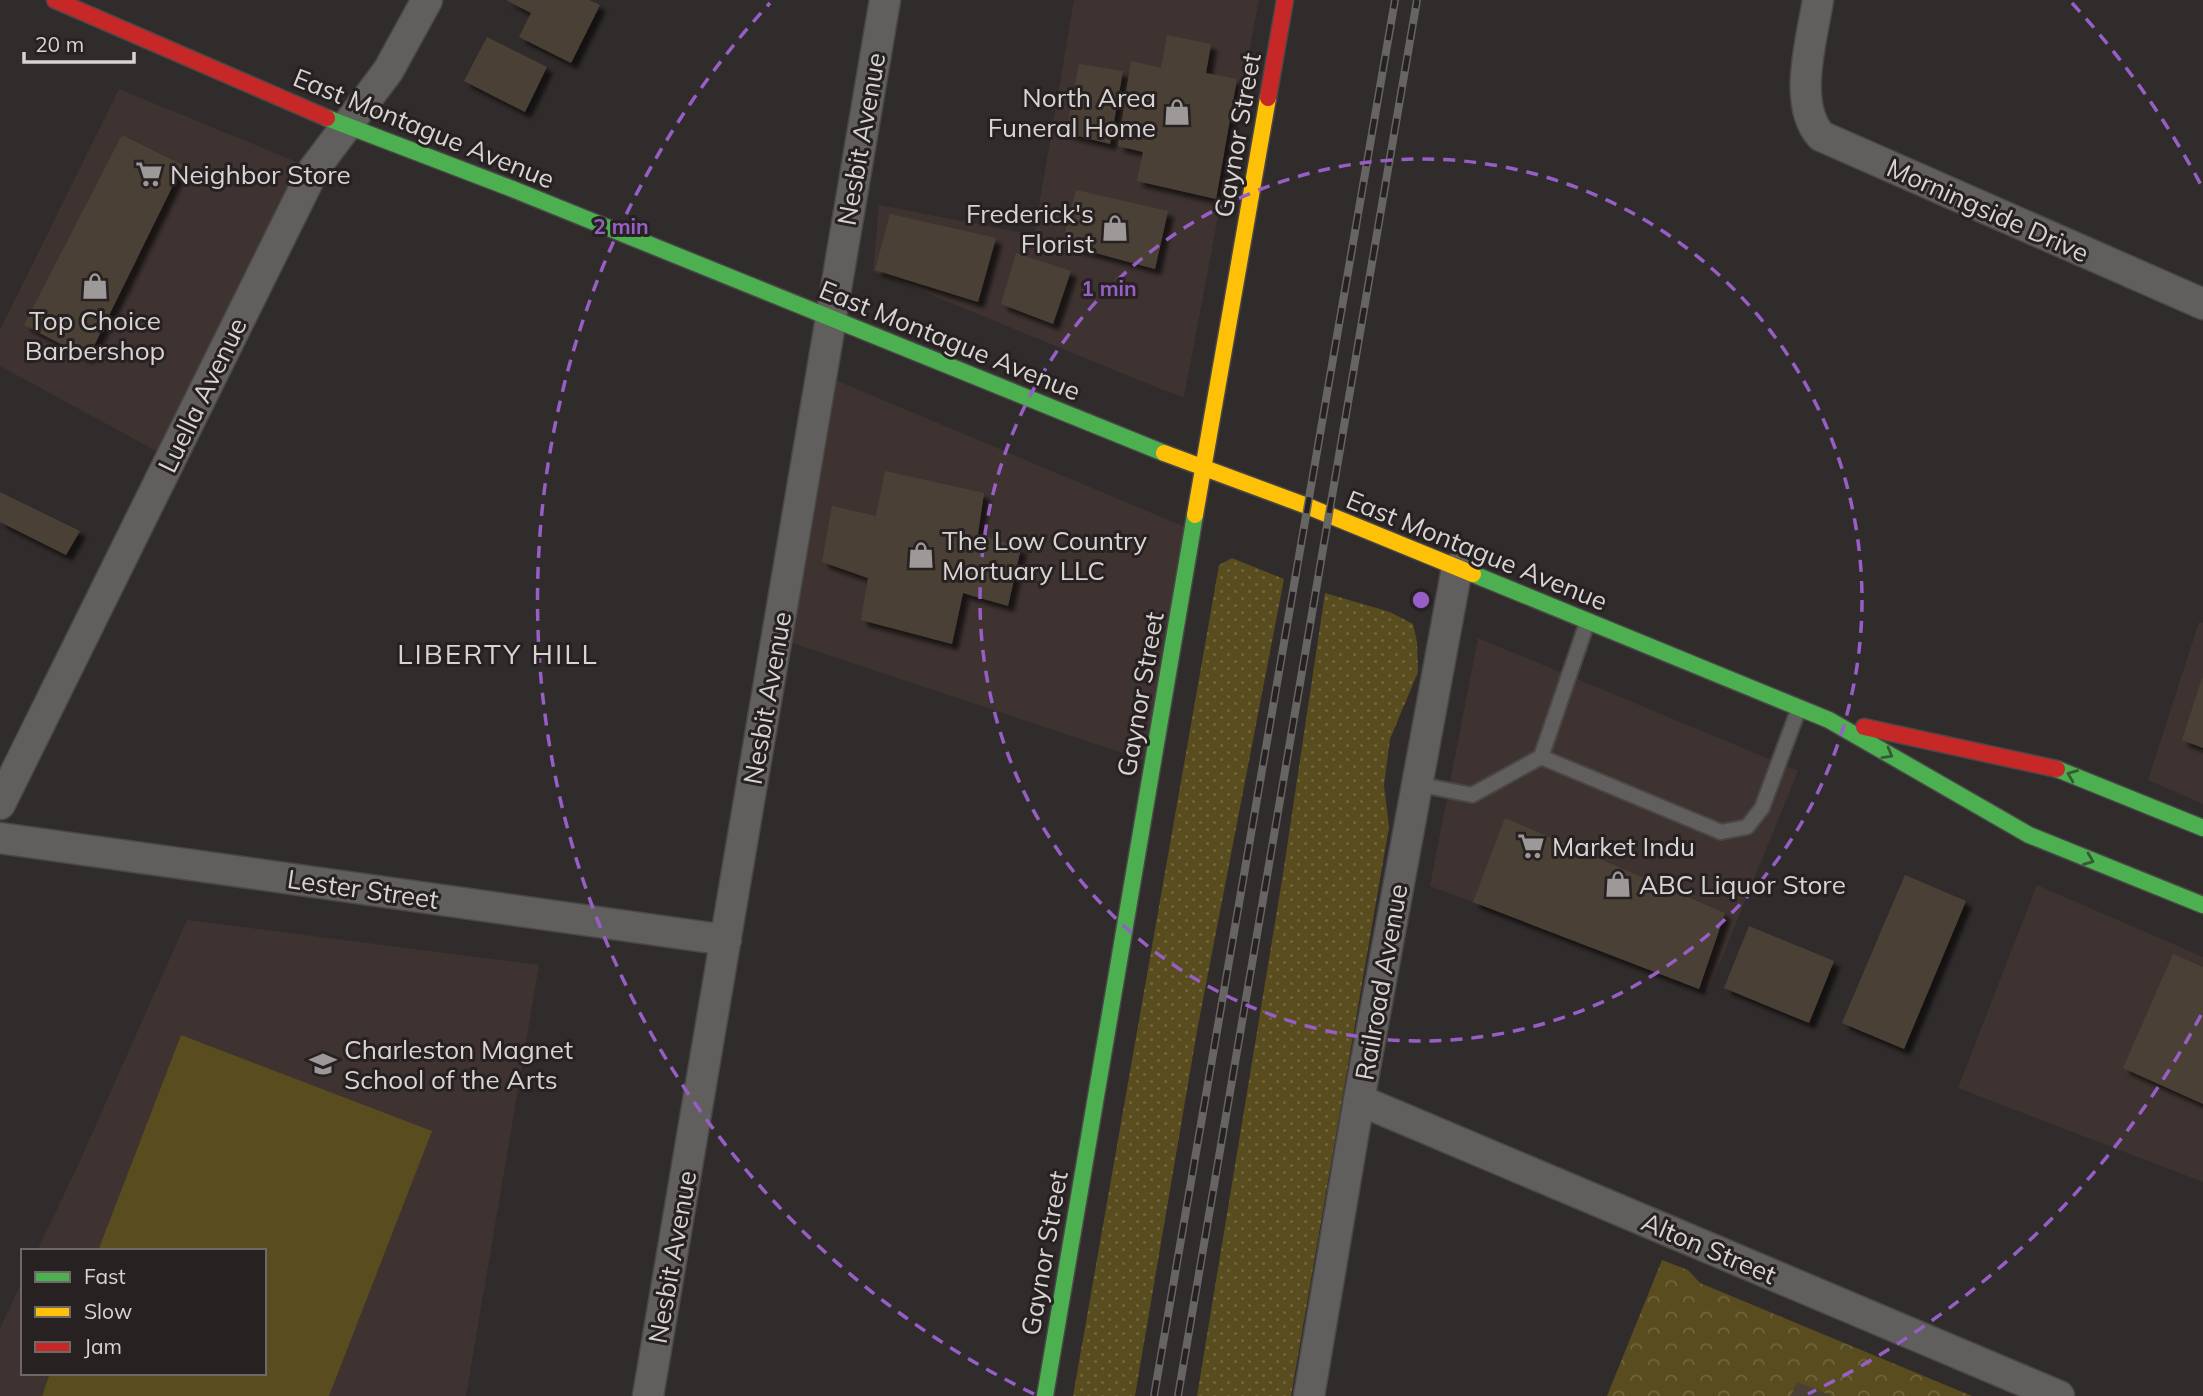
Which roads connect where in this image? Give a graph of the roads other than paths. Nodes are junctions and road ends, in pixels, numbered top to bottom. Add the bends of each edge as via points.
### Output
1 (55, 0) edge
2 (427, 0) edge
3 (885, 0) edge
4 (1285, 0) edge
5 (1818, 0) edge
6 (346, 126) junction
7 (2203, 304) edge
8 (830, 319) junction
9 (1203, 469) junction
10 (1457, 568) junction
11 (1588, 622) junction
12 (1800, 708) junction
13 (1829, 720) junction
14 (1541, 757) junction
15 (1417, 784) junction
16 (0, 804) edge
17 (2203, 828) edge
18 (0, 838) edge
19 (2203, 905) edge
20 (726, 940) junction
21 (1359, 1100) junction
22 (648, 1396) edge
23 (1045, 1396) edge
24 (1309, 1396) edge
25 (2059, 1396) edge

1 - 6 main road, East Montague Avenue
2 - 6 street, Luella Avenue via 388,71
3 - 8 street, Nesbit Avenue
4 - 9 main road, Gaynor Street
5 - 7 street, Morningside Drive via 1805,87 1809,116 1821,136
6 - 8 main road, East Montague Avenue
6 - 16 street, Luella Avenue via 314,169
8 - 9 main road, East Montague Avenue
8 - 20 street, Nesbit Avenue
9 - 10 main road, East Montague Avenue
9 - 23 main road, Gaynor Street
10 - 11 main road, East Montague Avenue
10 - 15 street, Railroad Avenue
11 - 12 main road, East Montague Avenue
11 - 14 lane
12 - 13 main road, East Montague Avenue
12 - 14 lane via 1762,808 1747,827 1721,832
17 -> 13 main road, East Montague Avenue via 2059,769
13 -> 19 main road, East Montague Avenue via 2029,835
14 - 15 lane via 1472,795
15 - 21 street, Railroad Avenue
18 - 20 street, Lester Street
20 - 22 street, Nesbit Avenue
21 - 24 street, Railroad Avenue
21 - 25 street, Alton Street

